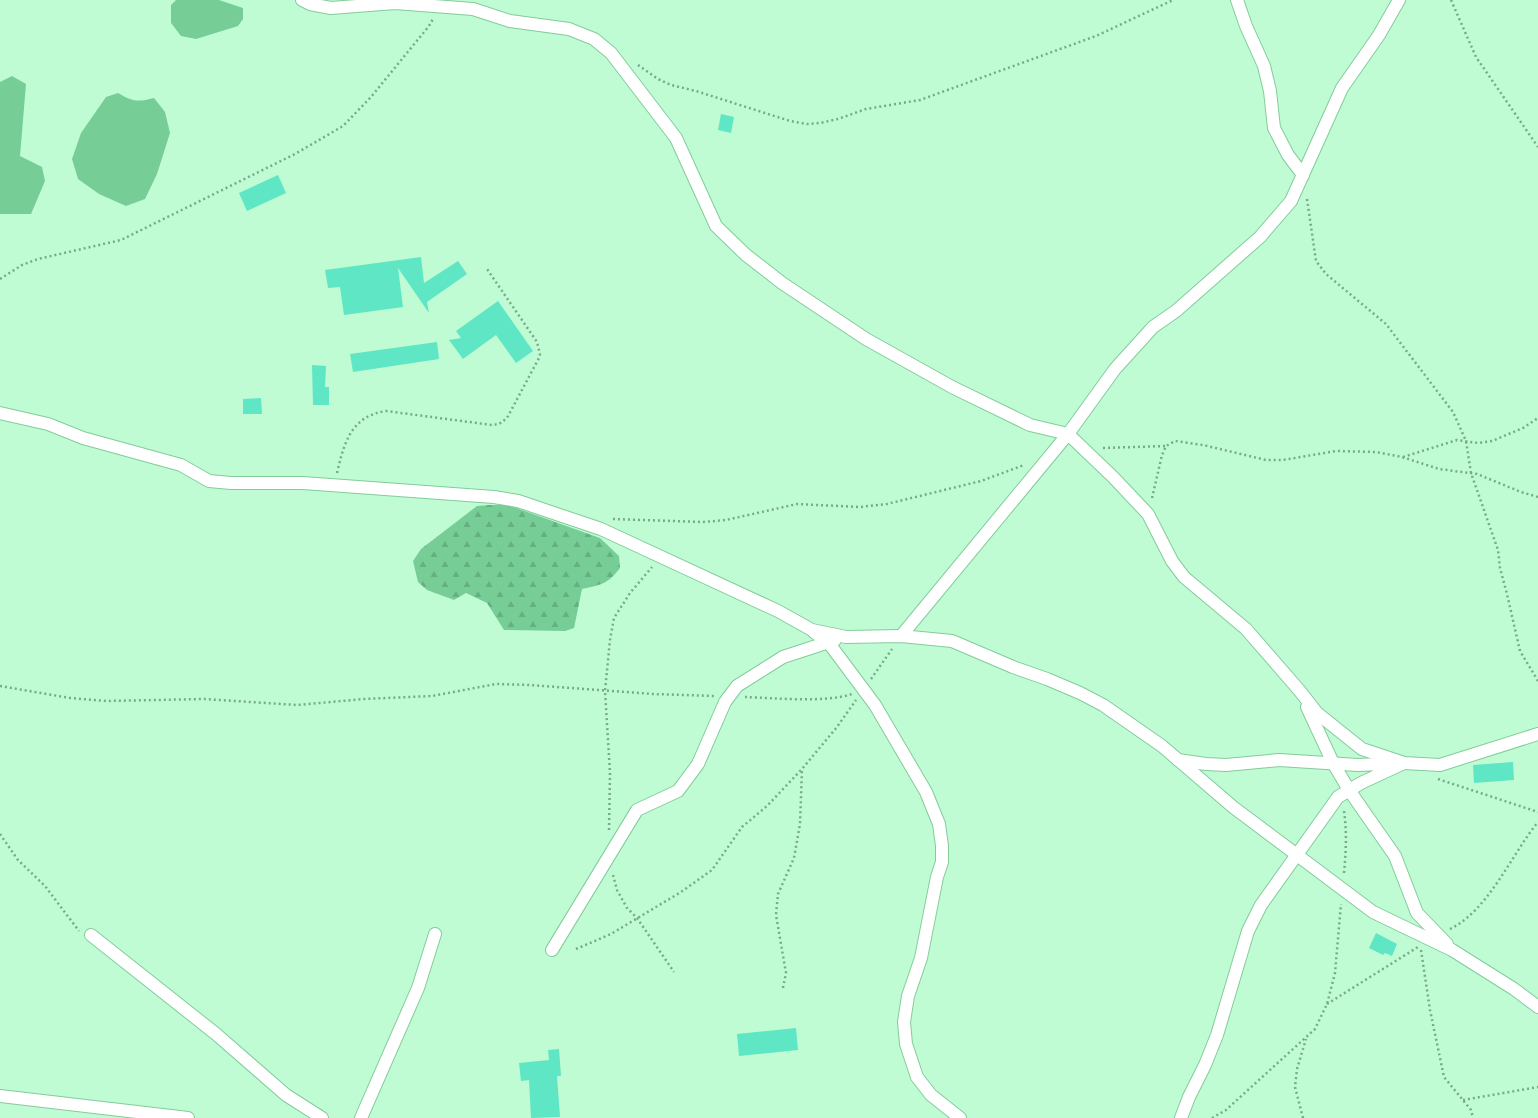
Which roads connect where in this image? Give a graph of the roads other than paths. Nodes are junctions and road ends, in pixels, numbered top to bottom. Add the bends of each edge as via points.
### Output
1 (302, 0) edge
2 (1237, 0) edge
3 (1399, 0) edge
4 (1303, 175) junction
5 (0, 413) edge
6 (1068, 434) junction
7 (812, 630) junction
8 (901, 636) junction
9 (846, 637) junction
10 (828, 642) junction
11 (1299, 690) junction
12 (1538, 734) edge
13 (1177, 760) junction
14 (1333, 763) junction
15 (1404, 763) junction
16 (1346, 792) junction
17 (1296, 855) junction
18 (86, 934) road end
19 (435, 934) dead end
20 (552, 950) dead end
21 (1452, 950) junction
22 (1538, 1007) edge
23 (0, 1096) edge
24 (104, 1113) edge
25 (188, 1118) edge
26 (322, 1118) edge
27 (361, 1118) edge
28 (960, 1118) edge
29 (1181, 1118) edge

1 - 6 street via 331,8 395,3 473,9 510,21 569,29 594,39 611,53 676,138 716,226 746,255 782,283 866,339 952,387 1030,425
2 - 4 street via 1264,66 1274,128 1288,155
3 - 4 street via 1379,35 1342,88
4 - 6 street via 1291,201 1260,237 1176,311 1153,327 1115,369
5 - 7 street via 48,424 83,438 181,466 209,481 337,485 518,501 601,529 778,611
6 - 8 street
6 - 11 street via 1148,514 1172,561 1184,576 1246,629
7 - 9 street
7 - 10 street
8 - 9 street
8 - 13 street via 952,642 1080,693 1126,720
9 - 10 street
10 - 20 street via 783,657 737,686 725,702 698,764 678,791 637,810
10 - 28 street via 875,705 926,792 939,824 942,862 936,877 921,958 908,996 904,1022 906,1044 917,1077 931,1095
11 - 14 street
11 - 15 street via 1317,713 1362,749
12 - 15 street via 1440,765
13 - 14 street via 1226,765 1279,760
13 - 17 street
14 - 15 street
14 - 16 street
15 - 16 street
16 - 17 street via 1338,797
16 - 21 street via 1395,856 1417,913
17 - 21 street via 1373,912
17 - 29 street via 1261,905 1248,931 1217,1035
18 - 26 street via 216,1034 286,1095
19 - 27 street via 418,988
21 - 22 street
23 - 24 street
24 - 25 street

